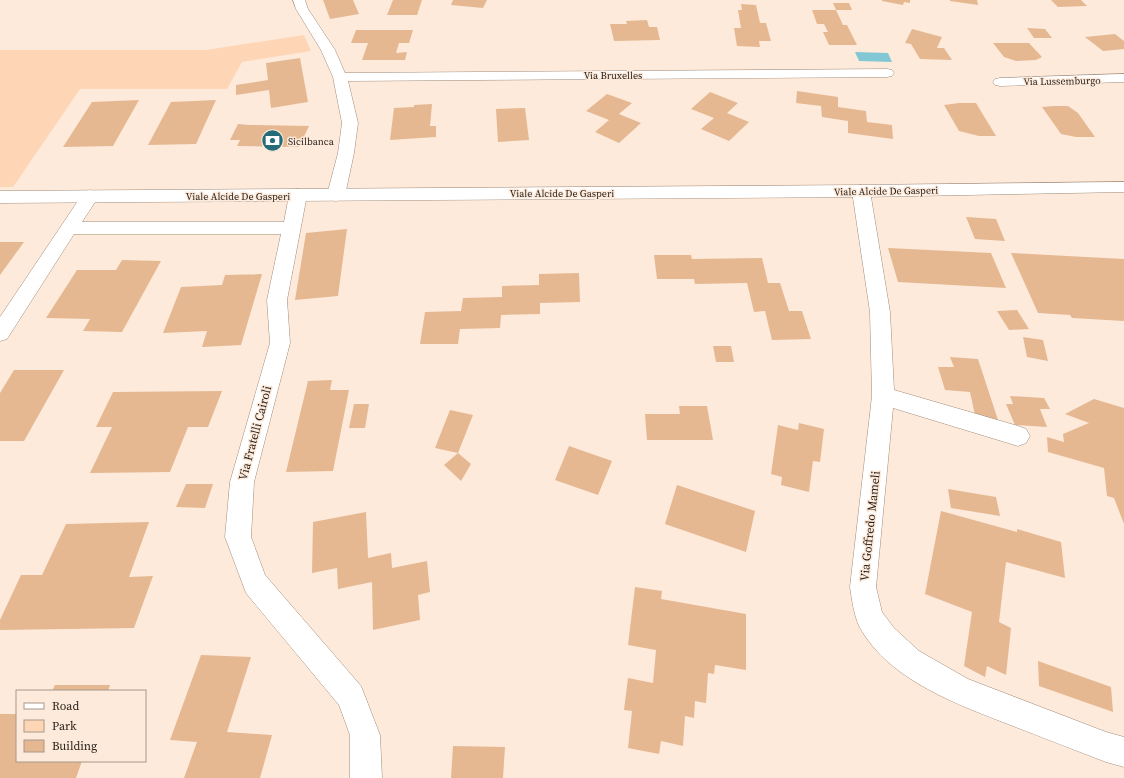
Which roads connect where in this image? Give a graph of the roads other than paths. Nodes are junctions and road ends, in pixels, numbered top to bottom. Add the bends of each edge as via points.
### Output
1 (299, 0) edge
2 (887, 73) dead end
3 (340, 77) junction
4 (1124, 78) edge
5 (1000, 82) dead end
6 (1124, 187) edge
7 (861, 191) junction
8 (298, 195) junction
9 (336, 195) junction
10 (90, 196) junction
11 (0, 197) edge
12 (68, 228) junction
13 (292, 228) junction
14 (0, 333) edge
15 (883, 396) junction
16 (1018, 436) dead end
17 (1124, 752) edge
18 (366, 778) edge

1 - 3 street via 328,50
2 - 3 street, Via Bruxelles
3 - 9 street via 350,123
4 - 5 street, Via Lussemburgo
6 - 7 street, Viale Alcide De Gasperi
7 - 9 street, Viale Alcide De Gasperi
7 - 15 street, Via Goffredo Mameli via 880,312
8 - 9 street, Viale Alcide De Gasperi
8 - 10 street, Viale Alcide De Gasperi
8 - 13 street, Via Fratelli Cairoli
10 - 11 street, Viale Alcide De Gasperi
10 - 12 street
12 - 13 street
12 - 14 street
13 - 18 street, Via Fratelli Cairoli via 277,300 280,343 242,482 238,537 255,584 351,696 365,735
15 - 16 street
15 - 17 street, Via Goffredo Mameli via 863,587 870,618 884,638 909,661 959,690

